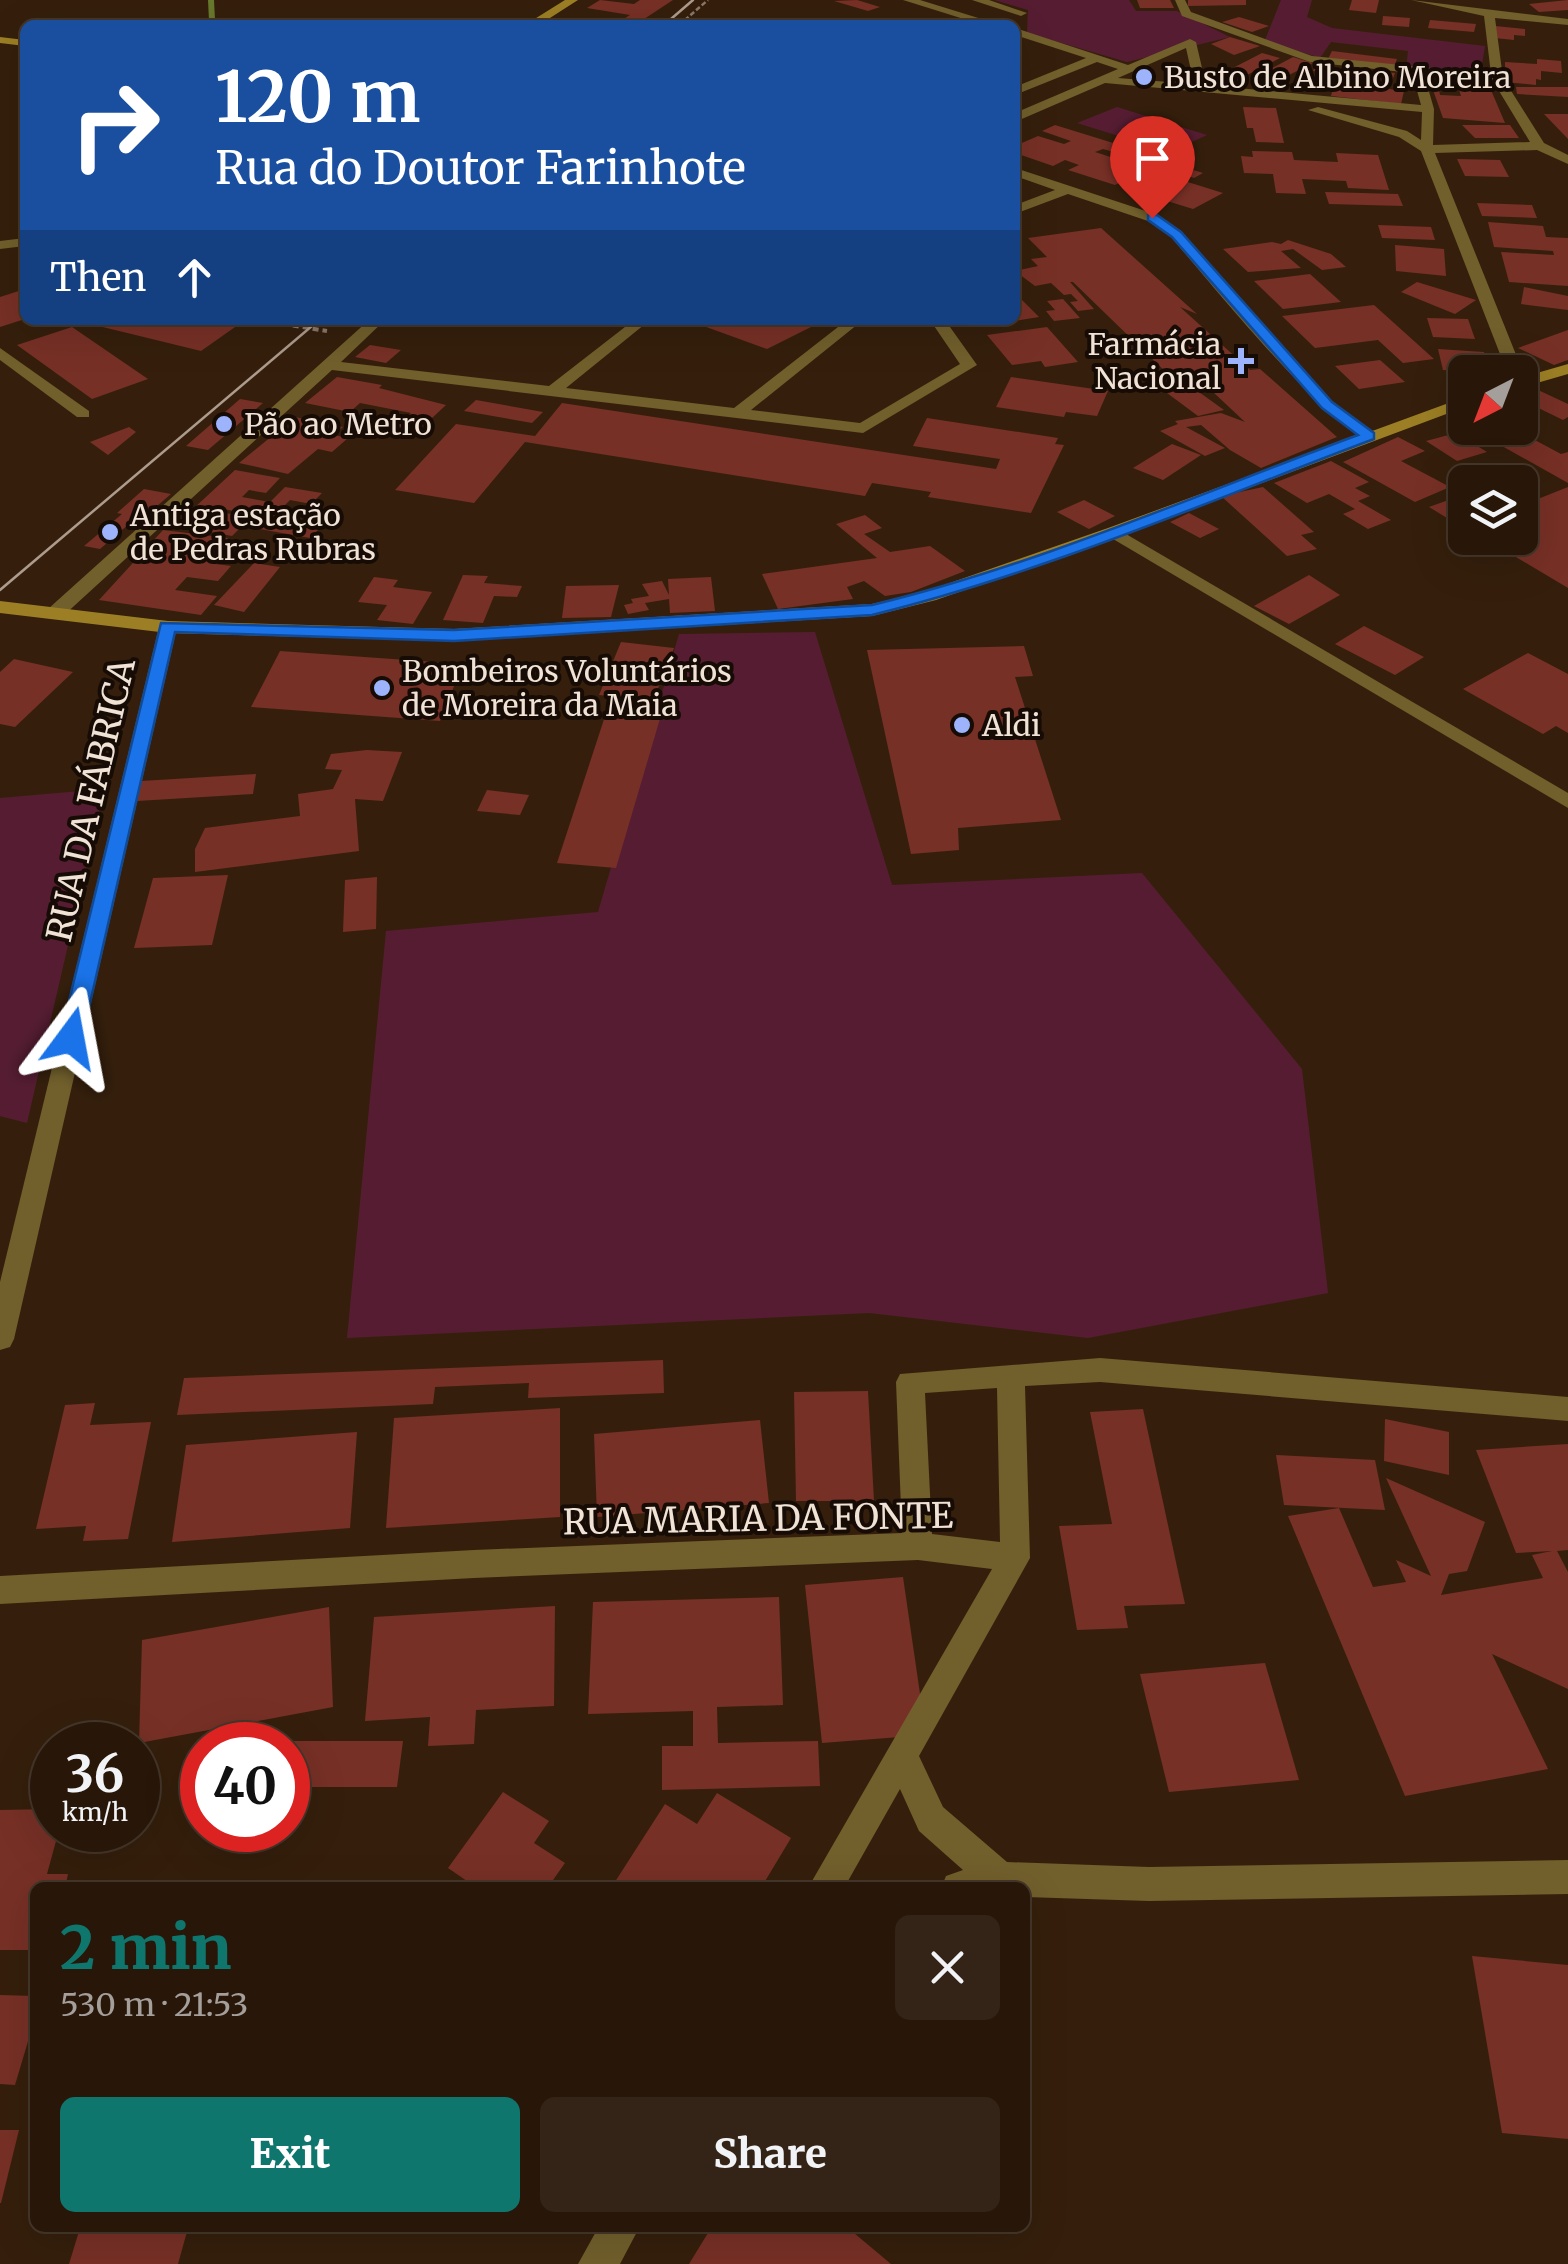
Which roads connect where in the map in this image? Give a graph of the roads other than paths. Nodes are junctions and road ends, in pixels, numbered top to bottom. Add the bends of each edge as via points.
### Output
1 (573, 0) edge
2 (908, 0) edge
3 (977, 0) edge
4 (1180, 0) edge
5 (1416, 0) edge
6 (1489, 14) junction
7 (539, 20) edge
8 (978, 20) edge
9 (1014, 20) edge
10 (1568, 22) edge
11 (1020, 31) edge
12 (1094, 59) junction
13 (1129, 69) junction
14 (1417, 72) junction
15 (1050, 76) junction
16 (1497, 78) junction
17 (1106, 80) junction
18 (1020, 88) edge
19 (1088, 88) junction
20 (1200, 90) junction
21 (1262, 95) junction
22 (1399, 107) junction
23 (1428, 109) junction
24 (1020, 116) edge
25 (1402, 134) junction
26 (1539, 146) junction
27 (1426, 149) junction
28 (1568, 160) edge
29 (1020, 174) edge
30 (1066, 190) junction
31 (1020, 208) edge
32 (372, 325) edge
33 (637, 325) edge
34 (850, 325) edge
35 (941, 325) edge
36 (0, 353) edge
37 (1507, 355) edge
38 (328, 365) junction
39 (1568, 369) edge
40 (1538, 378) edge
41 (553, 391) junction
42 (1448, 408) edge
43 (737, 413) junction
44 (82, 414) dead end
45 (1369, 436) junction
46 (1114, 532) junction
47 (0, 607) edge
48 (55, 613) junction
49 (168, 627) junction
50 (1568, 802) edge
51 (0, 1339) edge
52 (1010, 1374) junction
53 (1568, 1409) edge
54 (918, 1546) junction
55 (1016, 1558) junction
56 (0, 1590) edge
57 (902, 1756) junction
58 (1568, 1877) edge
59 (1000, 1879) junction
60 (828, 1882) edge
61 (986, 1882) edge
62 (618, 2232) edge
63 (598, 2264) edge

1 - 7 main road
2 - 8 street
3 - 9 street via 1022,13
4 - 14 street via 1186,14 1295,54
5 - 6 street
6 - 10 street
6 - 16 street
11 - 12 street
12 - 13 street
12 - 15 street
13 - 17 street
13 - 20 street via 1190,42
14 - 16 street
14 - 23 street
15 - 18 street
15 - 19 street
16 - 26 street
17 - 19 street
17 - 20 street
19 - 24 street
20 - 21 street
21 - 22 street
21 - 25 street
22 - 23 street
22 - 25 street
23 - 27 street
25 - 27 street
26 - 27 street
26 - 28 street
27 - 37 street
29 - 30 street
30 - 31 street
30 - 45 street via 1152,218 1176,234 1327,405
32 - 38 street
33 - 41 street
34 - 43 street
35 - 43 street via 969,365 862,428
36 - 44 street
38 - 41 street
38 - 48 street
39 - 40 main road
41 - 43 street
42 - 45 main road
45 - 46 main road
46 - 49 main road via 872,610 454,636
46 - 50 street
47 - 48 main road
48 - 49 main road
49 - 51 street, RUA DA FÁBRICA
52 - 53 street via 1100,1370
52 - 54 street via 910,1382
52 - 55 street
54 - 55 street, RUA MARIA DA FONTE
54 - 56 street, RUA MARIA DA FONTE
55 - 57 street
57 - 59 street via 931,1819
57 - 60 street
58 - 59 street via 1149,1884
59 - 61 street
62 - 63 street

